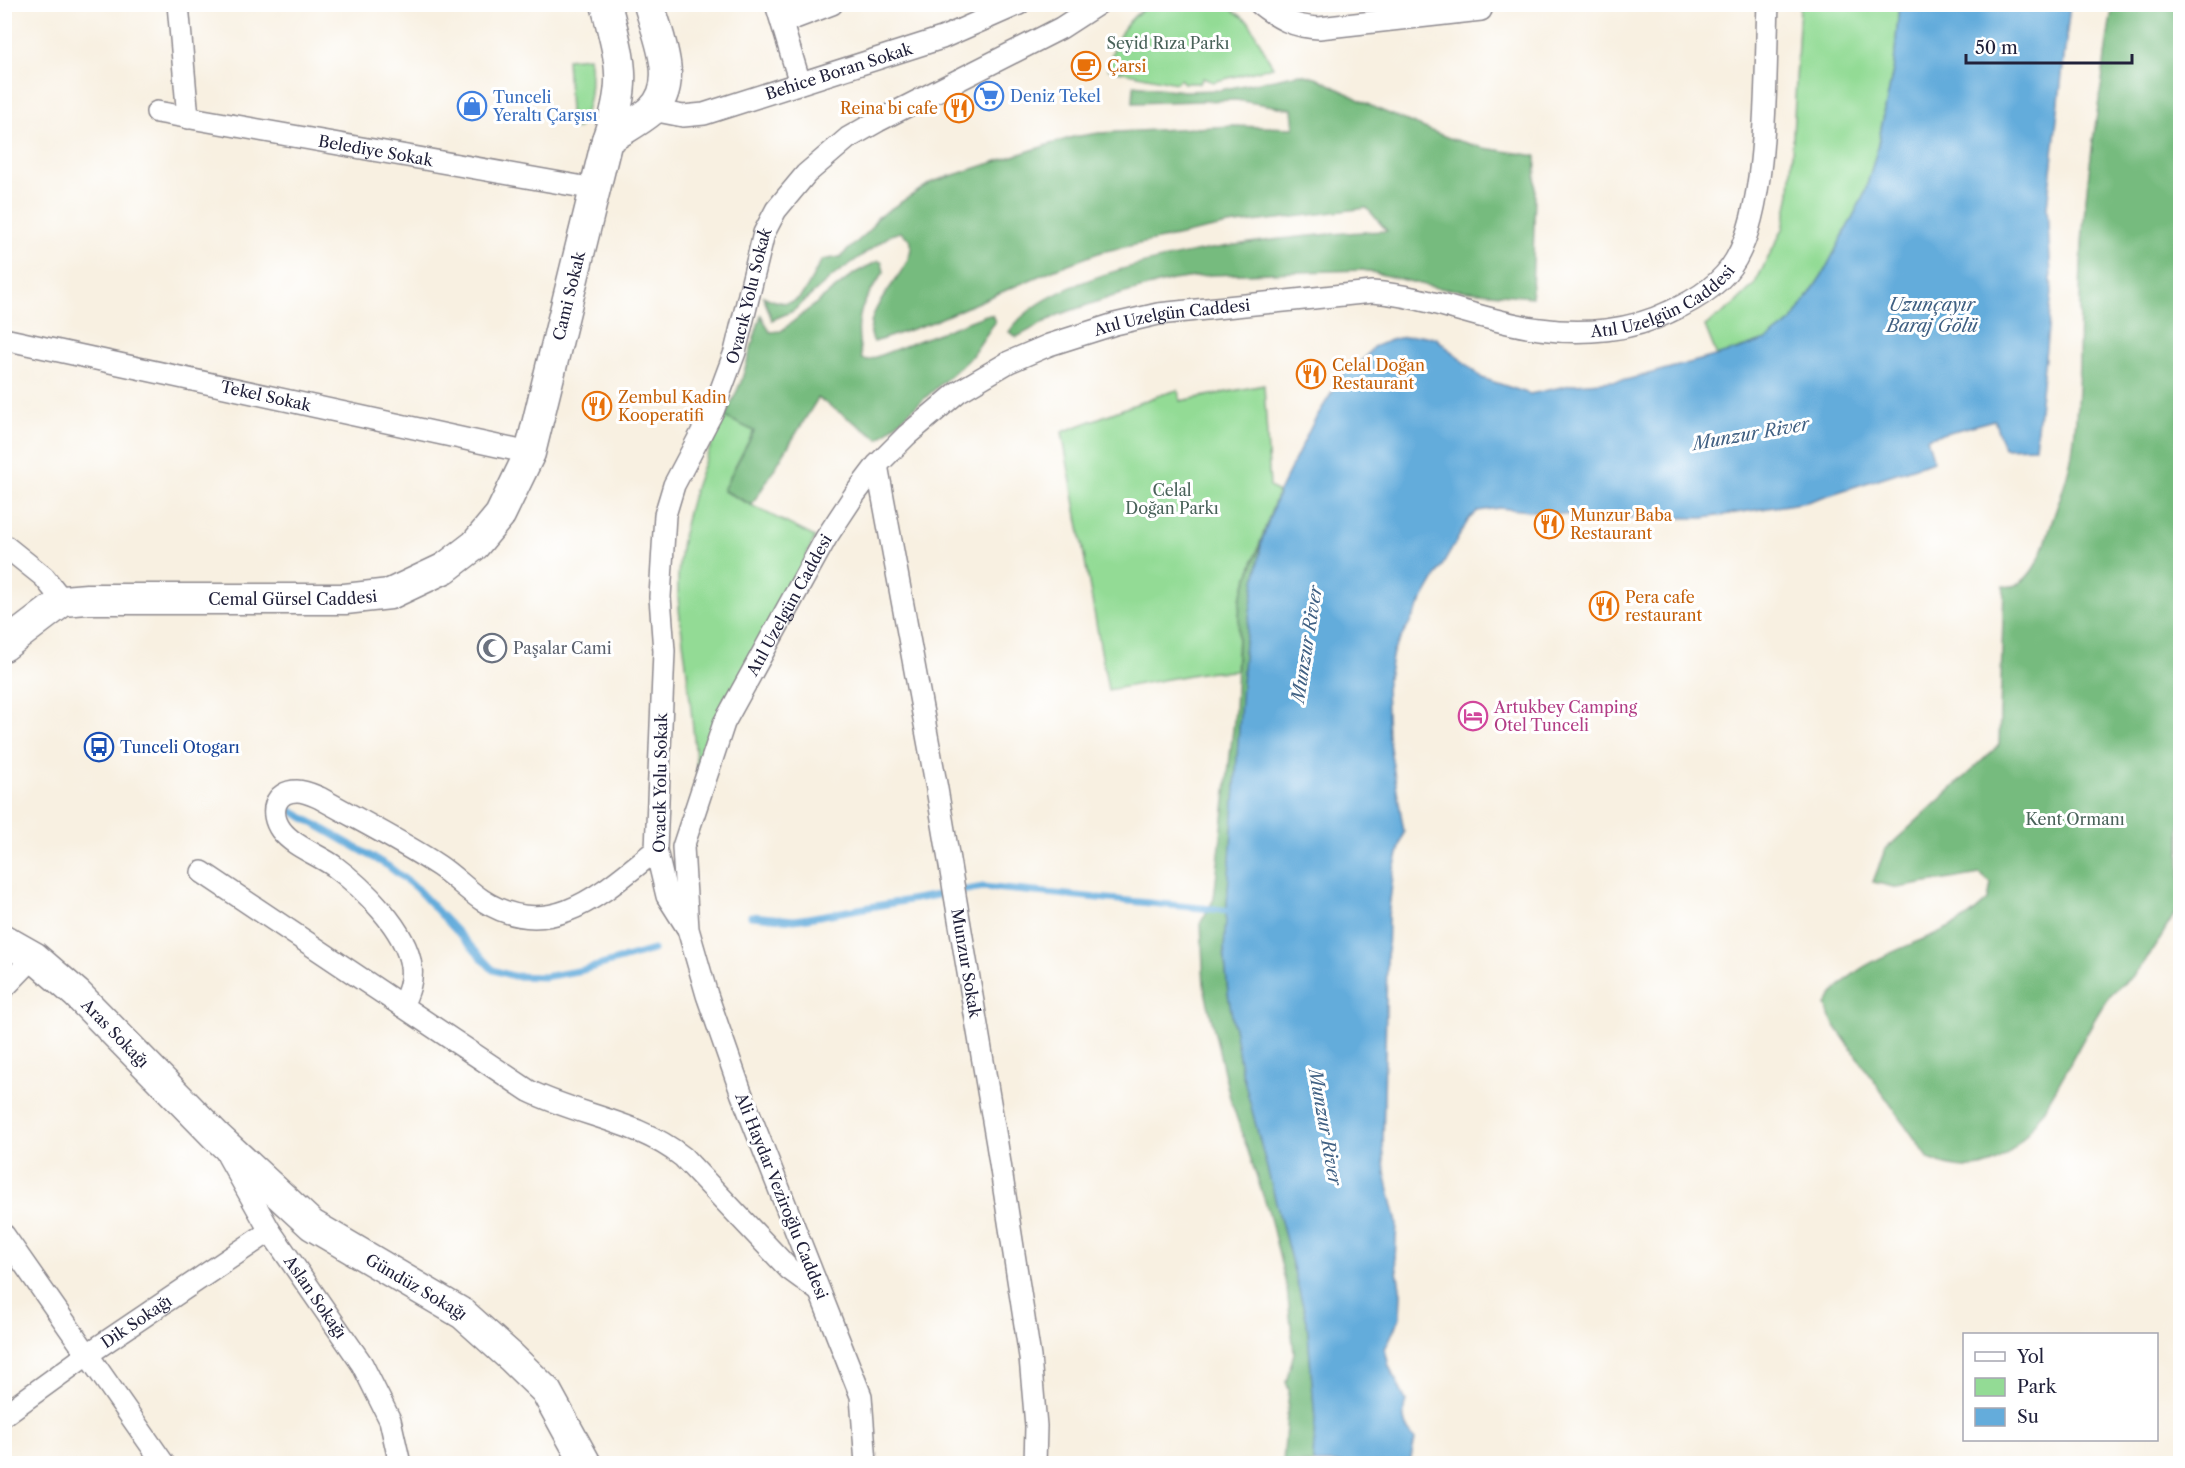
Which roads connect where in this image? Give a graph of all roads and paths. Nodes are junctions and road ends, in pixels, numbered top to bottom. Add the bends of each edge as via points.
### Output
1 (178, 4) edge
2 (606, 4) edge
3 (649, 4) edge
4 (832, 4) edge
5 (1018, 4) edge
6 (1098, 4) edge
7 (1768, 4) edge
8 (1260, 5) edge
9 (1481, 10) dead end
10 (779, 14) edge
11 (800, 83) junction
12 (652, 110) junction
13 (156, 112) dead end
14 (188, 118) junction
15 (607, 140) junction
16 (595, 189) junction
17 (4, 339) edge
18 (530, 453) junction
19 (877, 465) junction
20 (4, 545) edge
21 (63, 601) junction
22 (4, 646) edge
23 (656, 850) junction
24 (202, 872) dead end
25 (688, 929) junction
26 (4, 940) edge
27 (34, 957) junction
28 (4, 988) edge
29 (402, 1006) junction
30 (217, 1137) junction
31 (270, 1231) junction
32 (4, 1235) edge
33 (820, 1291) junction
34 (88, 1354) junction
35 (4, 1415) edge
36 (164, 1464) edge
37 (400, 1464) edge
38 (586, 1464) edge
39 (866, 1464) edge
40 (1035, 1464) edge

1 - 14 street
2 - 15 main road, Cami Sokak via 623,82
3 - 12 main road via 667,72 664,90
4 - 10 street
5 - 11 street, Behice Boran Sokak via 942,38
6 - 23 street, Ovacık Yolu Sokak via 1061,28 848,138 806,174 776,210 764,233 732,362 713,411 674,485 665,515
7 - 19 street, Atıl Uzelgün Caddesi via 1761,147 1753,213 1735,262 1691,302 1658,318 1625,327 1573,332 1516,325 1395,294 1372,292 1158,314 1104,327 1009,362 958,392
8 - 9 street via 1280,20 1319,28
10 - 11 street
11 - 12 street, Behice Boran Sokak via 704,114 683,116
12 - 15 main road
13 - 14 street, Belediye Sokak
14 - 16 street, Belediye Sokak
15 - 16 main road, Cami Sokak
16 - 18 main road, Cami Sokak
17 - 18 street, Tekel Sokak
18 - 21 main road, Cemal Gürsel Caddesi via 500,515 475,545 445,568 390,594 345,599
19 - 25 street, Atıl Uzelgün Caddesi via 826,538 724,723 683,847
19 - 40 street, Munzur Sokak via 999,1153 1030,1357
20 - 21 street via 44,577
21 - 22 main road
23 - 25 street, Ovacık Yolu Sokak via 667,896
23 - 29 street via 597,896 571,910 527,917 504,912 483,901 442,868 320,798 298,791 283,795 273,809 282,832 334,866 367,894 403,945 411,966 410,990
24 - 29 street
25 - 33 street, Ali Haydar Veziroğlu Caddesi via 742,1095
26 - 27 main road, Aras Sokağı
27 - 28 street
27 - 30 main road, Aras Sokağı via 77,994
29 - 33 street via 529,1091 647,1132 666,1143 683,1156 789,1269
30 - 31 street, Aslan Sokağı
30 - 38 main road, Gündüz Sokağı via 312,1225 463,1314 546,1391
31 - 34 street, Dik Sokağı
31 - 37 street, Aslan Sokağı via 362,1365 390,1419
32 - 34 street
33 - 39 street, Ali Haydar Veziroğlu Caddesi via 861,1396
34 - 35 street, Dik Sokağı
34 - 36 street

